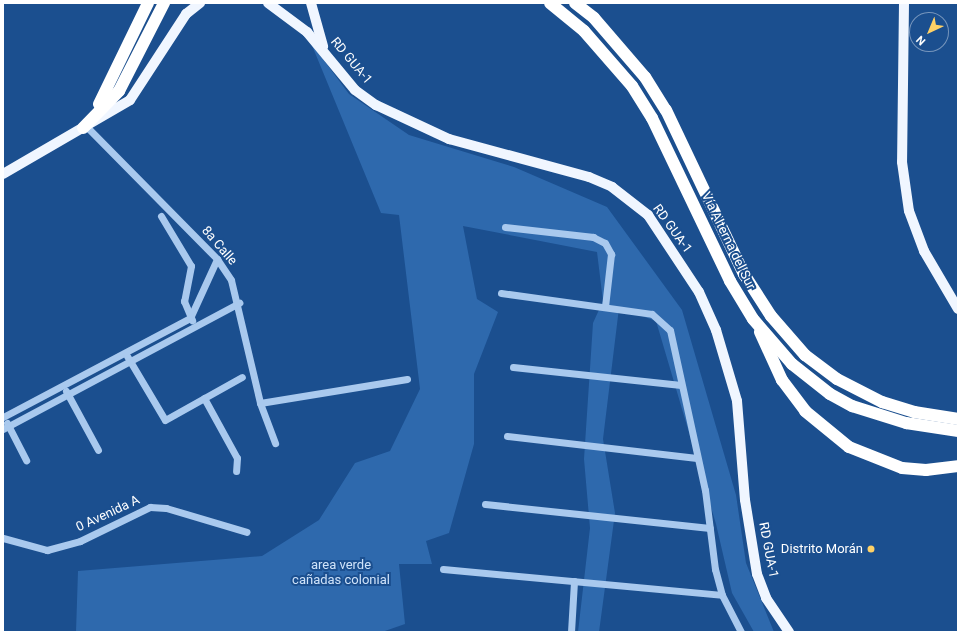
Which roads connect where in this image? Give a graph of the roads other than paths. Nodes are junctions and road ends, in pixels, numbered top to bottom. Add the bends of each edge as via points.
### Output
1 (148, 3) edge
2 (164, 3) edge
3 (171, 3) edge
4 (200, 3) edge
5 (268, 3) edge
6 (311, 3) edge
7 (550, 3) edge
8 (575, 3) edge
9 (904, 3) edge
10 (325, 49) junction
11 (87, 125) junction
12 (3, 174) edge
13 (161, 216) dead end
14 (505, 227) dead end
15 (217, 259) junction
16 (501, 293) dead end
17 (239, 303) junction
18 (605, 307) junction
19 (958, 309) edge
20 (190, 318) junction
21 (754, 319) junction
22 (196, 324) junction
23 (125, 352) junction
24 (129, 360) junction
25 (512, 367) dead end
26 (242, 377) dead end
27 (407, 379) dead end
28 (63, 385) junction
29 (681, 385) junction
30 (67, 394) junction
31 (204, 398) junction
32 (260, 403) junction
33 (3, 417) edge
34 (958, 419) edge
35 (6, 427) edge
36 (958, 431) edge
37 (507, 436) dead end
38 (275, 443) dead end
39 (98, 450) dead end
40 (698, 458) junction
41 (26, 460) dead end
42 (958, 466) edge
43 (236, 471) dead end
44 (485, 504) dead end
45 (710, 528) junction
46 (247, 532) dead end
47 (3, 538) edge
48 (443, 569) dead end
49 (574, 580) junction
50 (722, 595) junction
51 (571, 632) edge
52 (741, 632) edge
53 (789, 632) edge

1 - 11 highway via 110,86
2 - 11 highway via 118,91
3 - 11 highway via 121,92
4 - 11 main road via 186,14 130,100
5 - 10 main road, RD GUA-1 via 290,17
6 - 10 main road
7 - 21 highway, Vía Alterna del Sur via 584,31 632,86 652,118 730,281
8 - 34 highway, Vía Alterna del Sur via 599,24 645,77 666,110 744,274 771,316 805,354 837,379 882,402 914,412
9 - 19 main road via 902,162 909,211 924,251
10 - 53 main road, RD GUA-1 via 355,90 399,118 472,146 589,177 612,187 648,215 699,292 716,330 737,401 745,500 757,574 766,598
11 - 12 main road
11 - 15 street, 8a Calle
13 - 20 street via 191,266 184,301
14 - 18 street via 593,237 605,243 610,254
15 - 17 street, 8a Calle via 231,280
15 - 20 street
16 - 18 street
17 - 22 street
17 - 32 street, 8a Calle
18 - 29 street via 652,314 662,321 672,338
20 - 22 street
20 - 23 street
21 - 36 highway, Vía Alterna del Sur via 792,364 830,394 874,415
21 - 42 highway via 782,380 805,412 825,431 874,460 902,468 926,470
22 - 24 street
23 - 24 street
23 - 28 street
24 - 30 street
24 - 31 street via 162,419
25 - 29 street
26 - 31 street
27 - 32 street
28 - 30 street
28 - 33 street
29 - 40 street
30 - 35 street
30 - 39 street
31 - 43 street via 236,458
32 - 38 street, 8a Calle
33 - 35 street
35 - 41 street
37 - 40 street
40 - 45 street
44 - 45 street
45 - 50 street
46 - 47 street, 0 Avenida A via 166,508 150,507 80,540 53,549
48 - 49 street
49 - 50 street
49 - 51 street
50 - 52 street

